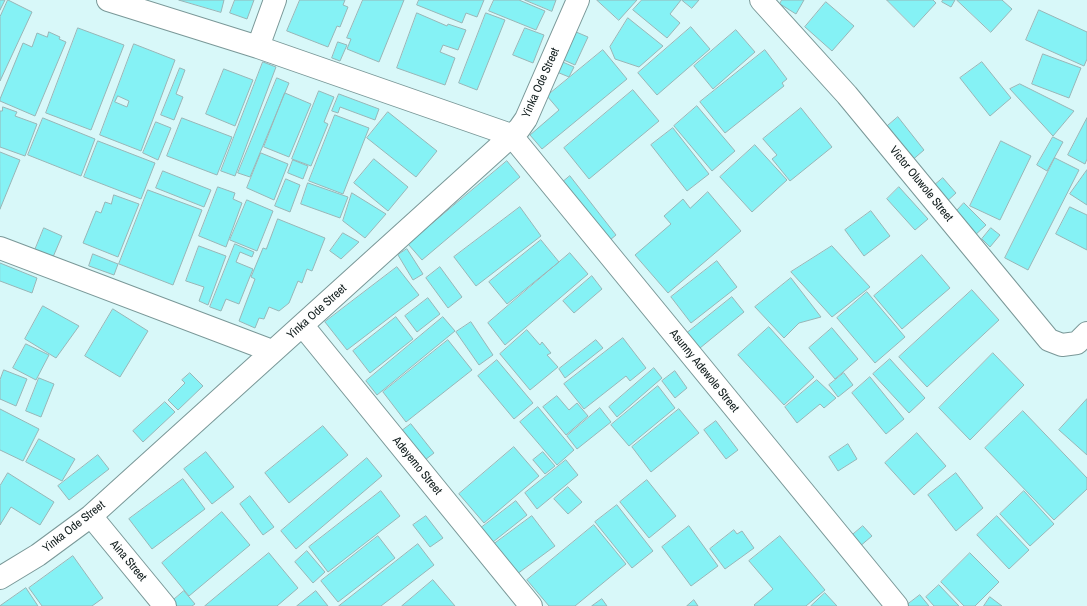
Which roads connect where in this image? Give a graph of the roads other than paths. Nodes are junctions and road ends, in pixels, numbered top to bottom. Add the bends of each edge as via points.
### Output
1 (108, 0) edge
2 (275, 0) edge
3 (578, 0) edge
4 (761, 0) edge
5 (258, 47) junction
6 (511, 135) junction
7 (0, 248) edge
8 (303, 326) junction
9 (1087, 333) edge
10 (272, 351) junction
11 (91, 516) junction
12 (0, 578) edge
13 (165, 606) edge
14 (531, 606) edge
15 (897, 606) edge

1 - 5 street
2 - 5 street
3 - 6 street, Yinka Ode Street via 526,119
4 - 9 street, Victor Oluwole Street via 847,94 1049,340 1062,345 1077,343
5 - 6 street
6 - 8 street, Yinka Ode Street
6 - 15 street, Asunny Adewole Street
7 - 10 street
8 - 10 street, Yinka Ode Street
8 - 14 street, Adeyemo Street
10 - 11 street, Yinka Ode Street
11 - 12 street, Yinka Ode Street via 38,555
11 - 13 street, Aina Street

